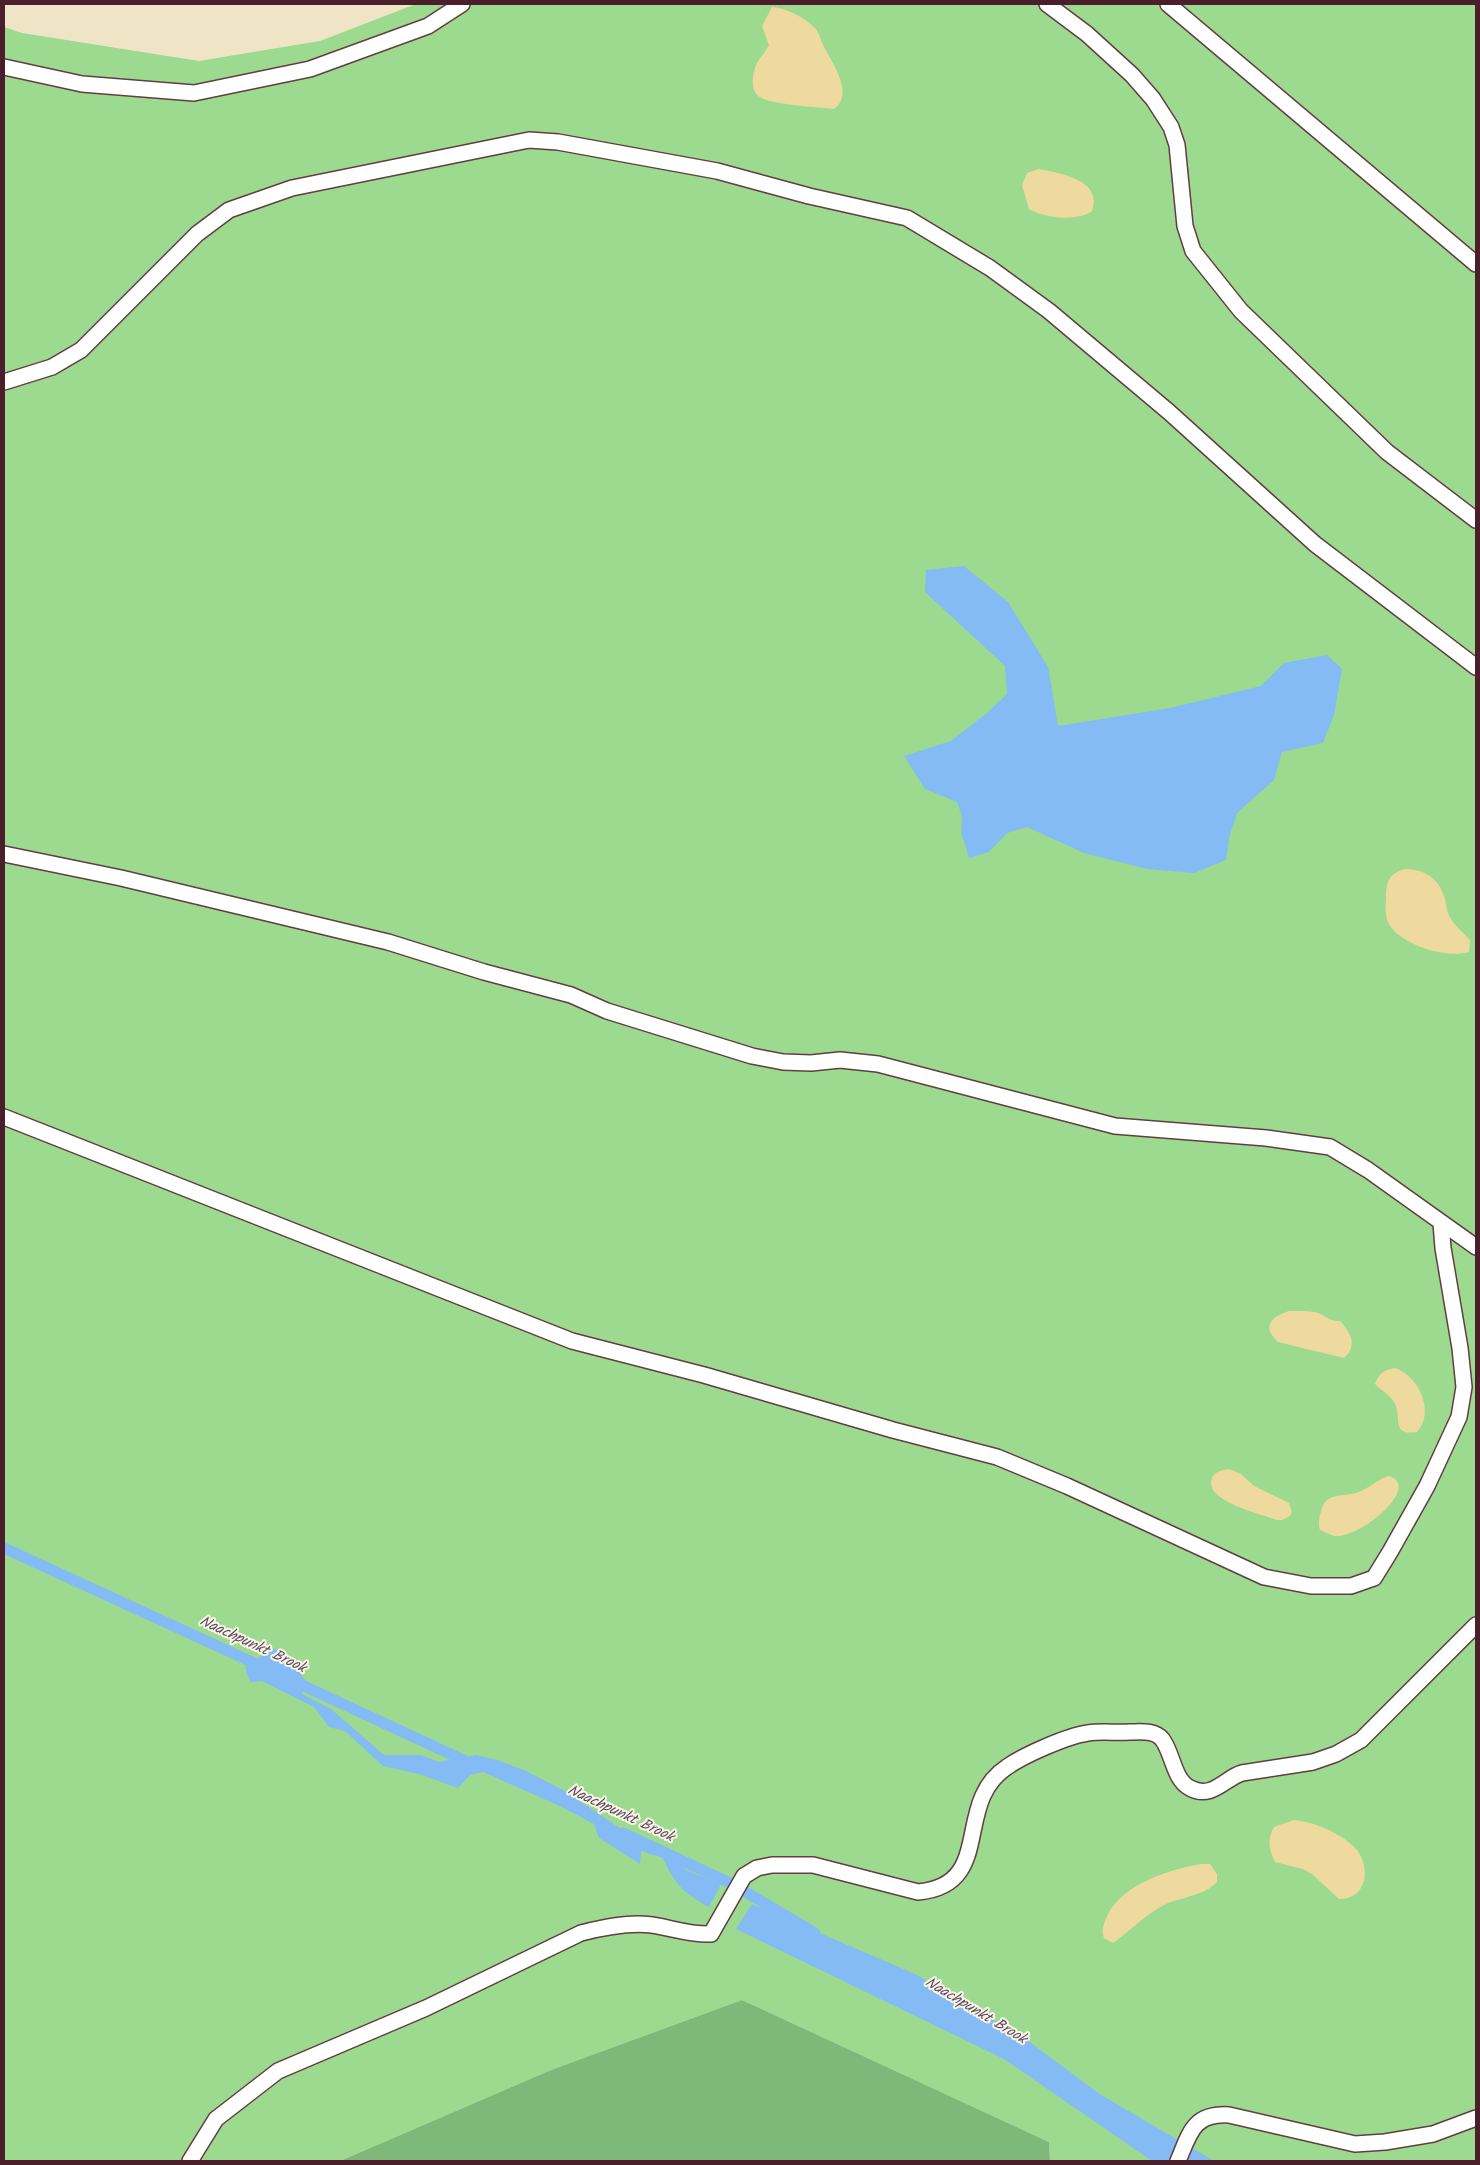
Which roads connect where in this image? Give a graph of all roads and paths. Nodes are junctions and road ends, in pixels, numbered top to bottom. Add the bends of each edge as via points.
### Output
1 (462, 4) edge
2 (1046, 4) edge
3 (1168, 4) edge
4 (4, 67) edge
5 (1476, 264) edge
6 (4, 382) edge
7 (1476, 520) edge
8 (1476, 667) edge
9 (4, 854) edge
10 (4, 1117) edge
11 (1441, 1223) junction
12 (1476, 1247) edge
13 (1476, 1625) edge
14 (1476, 2118) edge
15 (190, 2161) edge
16 (1178, 2161) edge

1 - 4 lane via 428,26 310,69 194,93 82,84
2 - 7 lane via 1087,34 1154,99 1171,127 1177,145 1185,226 1193,250 1241,311 1387,452
3 - 5 lane
6 - 8 lane via 52,367 81,350 197,234 229,210 292,188 529,140 558,142 718,171 907,218 990,268 1049,311 1169,412 1315,544
9 - 11 lane via 121,878 388,942 484,972 571,994 607,1011 752,1056 783,1062 840,1060 878,1064 1115,1126 1266,1138 1330,1148 1368,1170
10 - 11 lane via 572,1341 704,1374 997,1457 1264,1577 1311,1586 1351,1586 1374,1578 1427,1486 1459,1417 1464,1387
11 - 12 lane
13 - 15 lane via 1361,1740 1336,1754 1313,1762 1234,1775 1226,1784 1204,1791 1190,1789 1182,1780 1162,1739 1149,1732 1087,1733 1067,1739 1007,1767 990,1782 978,1804 965,1861 957,1877 946,1886 918,1892 813,1865 757,1868 744,1876 711,1934 628,1924 581,1933 426,2008 278,2071 216,2119
14 - 16 lane via 1433,2134 1355,2144 1214,2114 1200,2120 1191,2131

